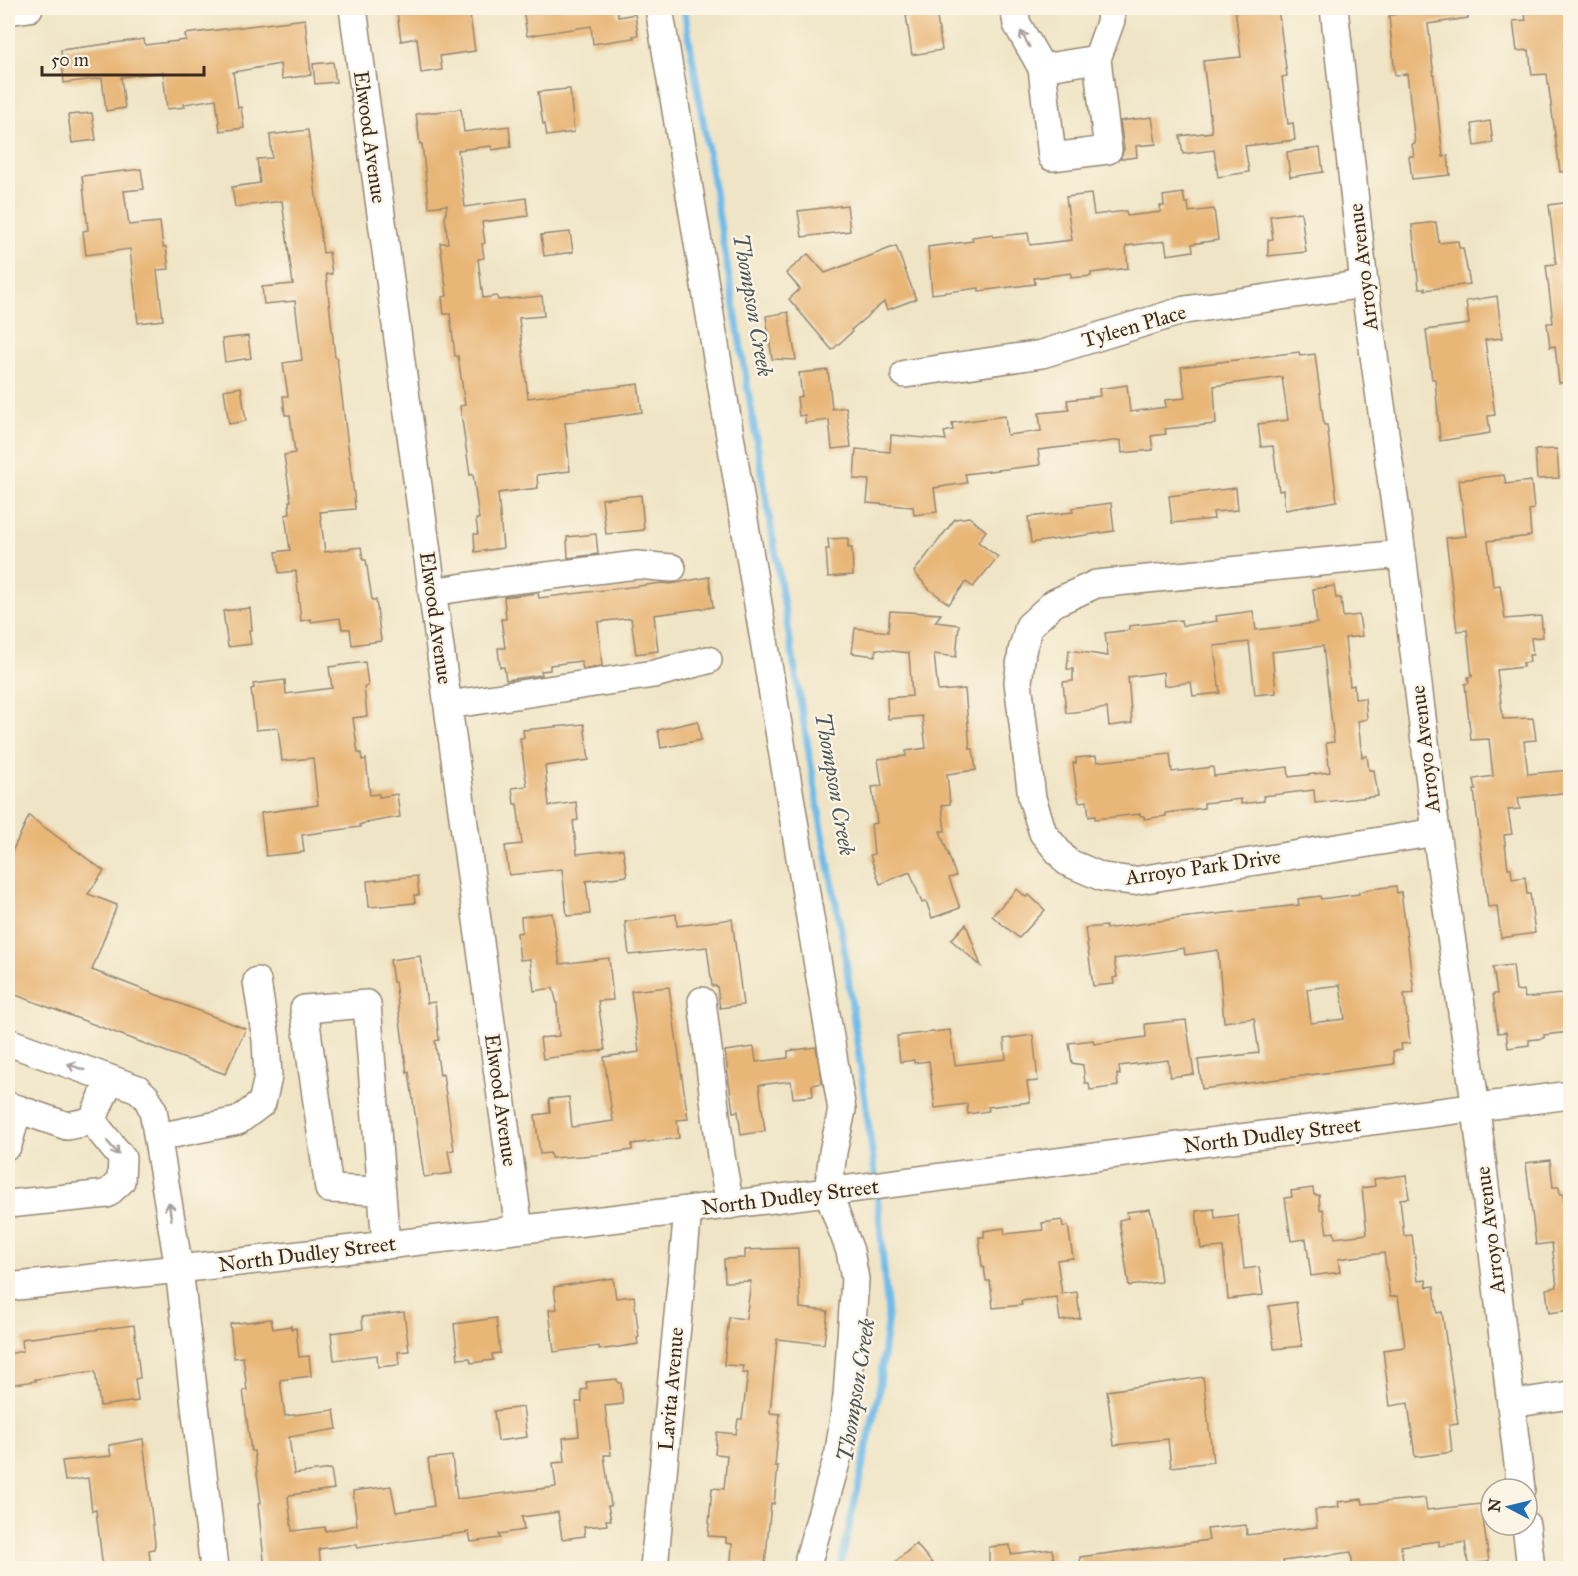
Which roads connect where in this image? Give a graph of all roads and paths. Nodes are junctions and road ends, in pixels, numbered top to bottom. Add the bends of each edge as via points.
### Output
1 (30, 8) edge
2 (353, 8) edge
3 (659, 8) edge
4 (1014, 8) edge
5 (1109, 8) edge
6 (1334, 8) edge
7 (8, 11) edge
8 (1097, 59) junction
9 (1042, 68) junction
10 (1364, 284) junction
11 (905, 375) dead end
12 (1402, 554) junction
13 (672, 568) dead end
14 (432, 592) junction
15 (708, 660) dead end
16 (448, 705) junction
17 (1436, 832) junction
18 (257, 981) dead end
19 (702, 1001) dead end
20 (8, 1042) edge
21 (110, 1079) junction
22 (1570, 1095) edge
23 (13, 1108) edge
24 (1476, 1108) junction
25 (92, 1121) junction
26 (158, 1137) junction
27 (8, 1145) edge
28 (382, 1191) junction
29 (839, 1191) junction
30 (8, 1204) edge
31 (730, 1205) junction
32 (688, 1210) junction
33 (519, 1229) junction
34 (386, 1245) junction
35 (179, 1269) junction
36 (8, 1287) edge
37 (1570, 1395) edge
38 (1511, 1404) junction
39 (1520, 1477) edge
40 (1527, 1537) edge
41 (650, 1568) edge
42 (214, 1569) edge
43 (808, 1569) edge
44 (1531, 1569) edge

1 - 7 street
2 - 14 street, Elwood Avenue
3 - 29 street via 842,1110 833,1152
9 -> 4 street via 1017,24
5 - 8 street via 1111,20
6 - 10 street, Arroyo Avenue
8 - 9 street
8 - 9 street via 1108,150 1052,156
10 - 11 street, Tyleen Place via 1185,310 1042,354
10 - 12 street, Arroyo Avenue
12 - 17 street, Arroyo Avenue
12 - 17 street, Arroyo Park Drive via 1096,584 1054,603 1029,626 1018,682 1032,798 1043,833 1067,862 1102,877 1132,881
13 - 14 street via 637,565
14 - 16 street, Elwood Avenue
15 - 16 street via 654,674
16 - 33 street, Elwood Avenue
17 - 24 street, Arroyo Avenue
18 - 26 street via 268,1077 262,1103 238,1120
19 - 31 street
21 -> 20 street
21 - 25 street
21 - 26 street via 138,1089 147,1098
22 - 24 street, North Dudley Street
23 - 25 street via 67,1126
23 - 27 street
24 - 29 street, North Dudley Street
24 - 38 street, Arroyo Avenue
25 -> 30 street via 122,1158 121,1181 106,1194
35 -> 26 street
28 - 28 street via 367,1004 304,1009 329,1189
28 - 34 street
29 - 31 street, North Dudley Street
29 - 43 street via 855,1279 847,1396 839,1452
31 - 32 street, North Dudley Street
32 - 33 street, North Dudley Street
32 - 41 street, Lavita Avenue
33 - 34 street, North Dudley Street
34 - 35 street, North Dudley Street
35 - 36 street, North Dudley Street
35 - 42 street
37 - 38 street
38 - 39 street, Arroyo Avenue
40 - 44 street

